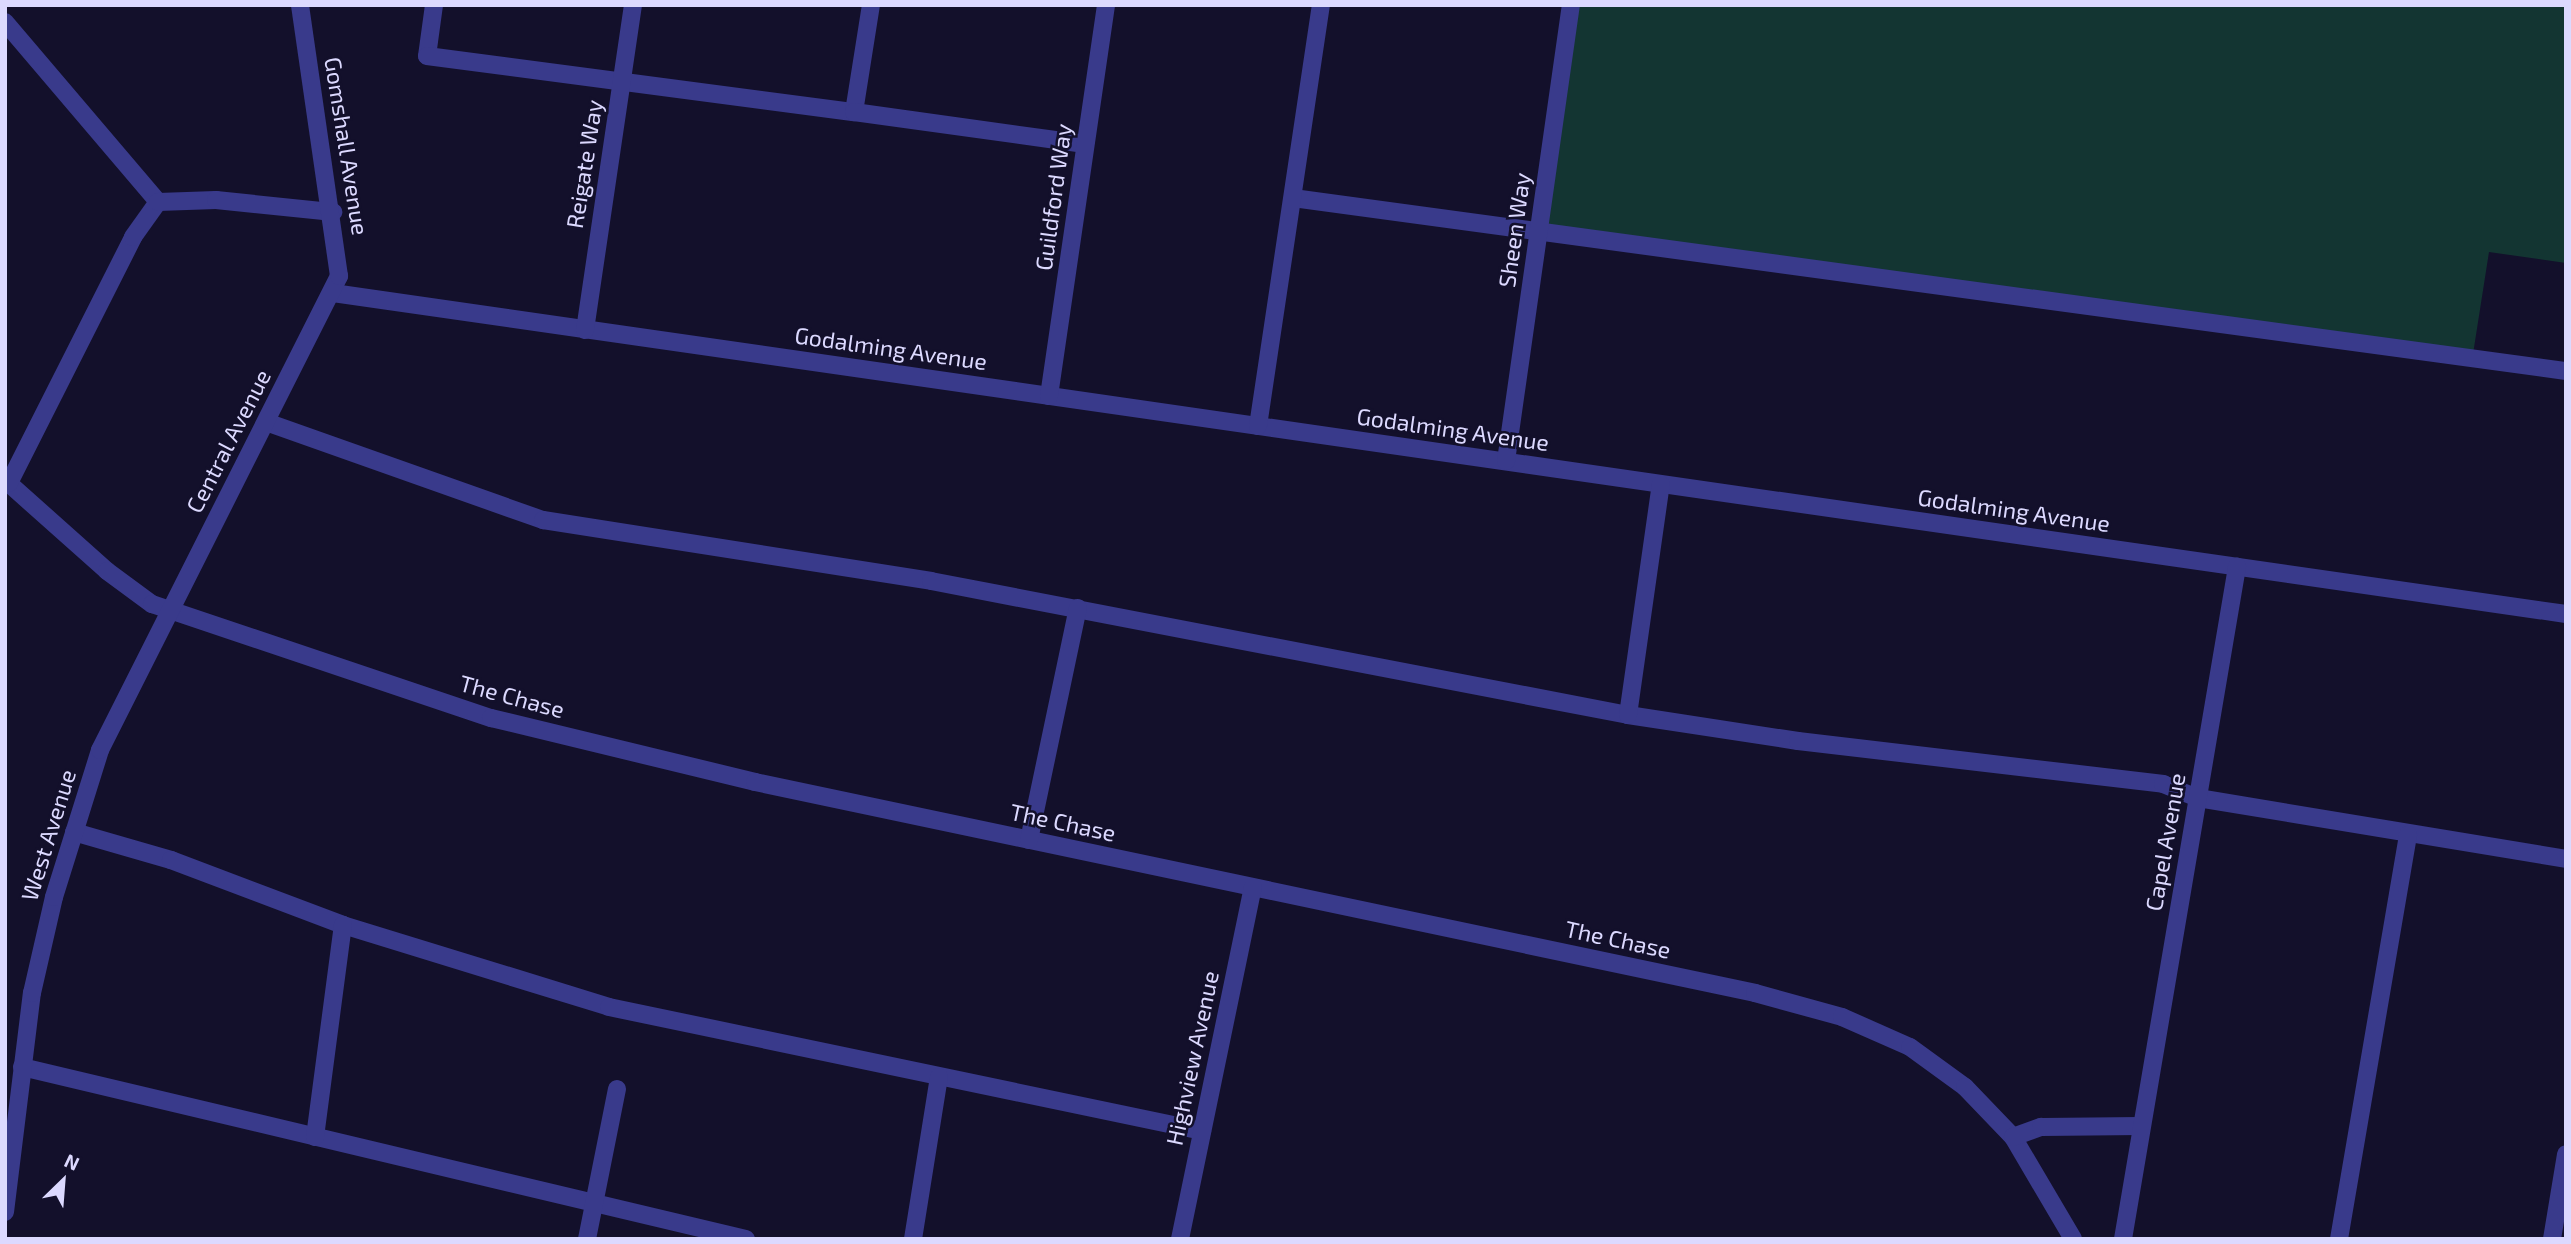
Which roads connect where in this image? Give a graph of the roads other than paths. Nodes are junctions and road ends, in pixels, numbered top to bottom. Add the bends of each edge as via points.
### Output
1 (300, 5) edge
2 (434, 5) edge
3 (633, 5) edge
4 (871, 5) edge
5 (1106, 5) edge
6 (1321, 5) edge
7 (1571, 5) edge
8 (5, 22) edge
9 (621, 81) junction
10 (854, 113) junction
11 (1085, 144) junction
12 (1293, 198) junction
13 (158, 202) junction
14 (332, 212) junction
15 (1538, 231) junction
16 (333, 293) junction
17 (585, 330) junction
18 (2566, 371) edge
19 (1049, 396) junction
20 (266, 422) junction
21 (1258, 426) junction
22 (1506, 461) junction
23 (7, 482) edge
24 (1661, 484) junction
25 (2237, 566) junction
26 (1078, 608) junction
27 (170, 612) junction
28 (2566, 614) edge
29 (1628, 715) junction
30 (2198, 799) junction
31 (74, 832) junction
32 (2408, 835) junction
33 (1029, 840) junction
34 (2566, 859) edge
35 (1253, 887) junction
36 (343, 925) junction
37 (22, 1067) junction
38 (939, 1077) junction
39 (617, 1089) dead end
40 (2141, 1126) junction
41 (1202, 1131) junction
42 (2013, 1136) junction
43 (314, 1138) junction
44 (2566, 1154) edge
45 (593, 1205) junction
46 (5, 1212) edge
47 (587, 1239) edge
48 (746, 1239) edge
49 (913, 1239) edge
50 (1180, 1239) edge
51 (2073, 1239) edge
52 (2123, 1239) edge
53 (2339, 1239) edge
54 (2552, 1239) edge

1 - 14 street, Gomshall Avenue
2 - 9 street via 427,56
3 - 9 street, Reigate Way
4 - 10 street
5 - 11 street, Guildford Way
6 - 12 street
7 - 15 street, Sheen Way
8 - 13 street
9 - 10 street
9 - 17 street, Reigate Way
10 - 11 street
11 - 19 street, Guildford Way
12 - 15 street
12 - 21 street
13 - 14 street via 216,200
13 - 23 street via 133,237
14 - 16 street, Gomshall Avenue via 340,262
15 - 18 street
15 - 22 street, Sheen Way
16 - 17 street, Godalming Avenue
16 - 20 street, Central Avenue
17 - 19 street, Godalming Avenue
19 - 21 street, Godalming Avenue
20 - 26 street via 542,520
20 - 27 street, Central Avenue
21 - 22 street, Godalming Avenue
22 - 24 street, Godalming Avenue
23 - 27 street, The Chase via 107,571
24 - 25 street, Godalming Avenue
24 - 29 street
25 - 28 street, Godalming Avenue
25 - 30 street, Capel Avenue
26 - 29 street
26 - 33 street
27 - 31 street, West Avenue via 100,750
27 - 33 street, The Chase via 491,718 755,782
29 - 30 street via 1798,741 2163,784
30 - 32 street
30 - 40 street, Capel Avenue
31 - 36 street via 171,860
31 - 37 street, West Avenue via 32,993
32 - 34 street
32 - 53 street
33 - 35 street, The Chase
35 - 41 street, Highview Avenue
35 - 42 street, The Chase via 1755,993 1842,1017 1910,1047 1937,1065
36 - 38 street via 609,1007
36 - 43 street
37 - 43 street
37 - 46 street, West Avenue
38 - 41 street
38 - 49 street
39 - 45 street
40 - 42 street via 2040,1127
40 - 52 street, Capel Avenue
41 - 50 street, Highview Avenue
42 - 51 street, The Chase
43 - 45 street
44 - 54 street
45 - 47 street
45 - 48 street

